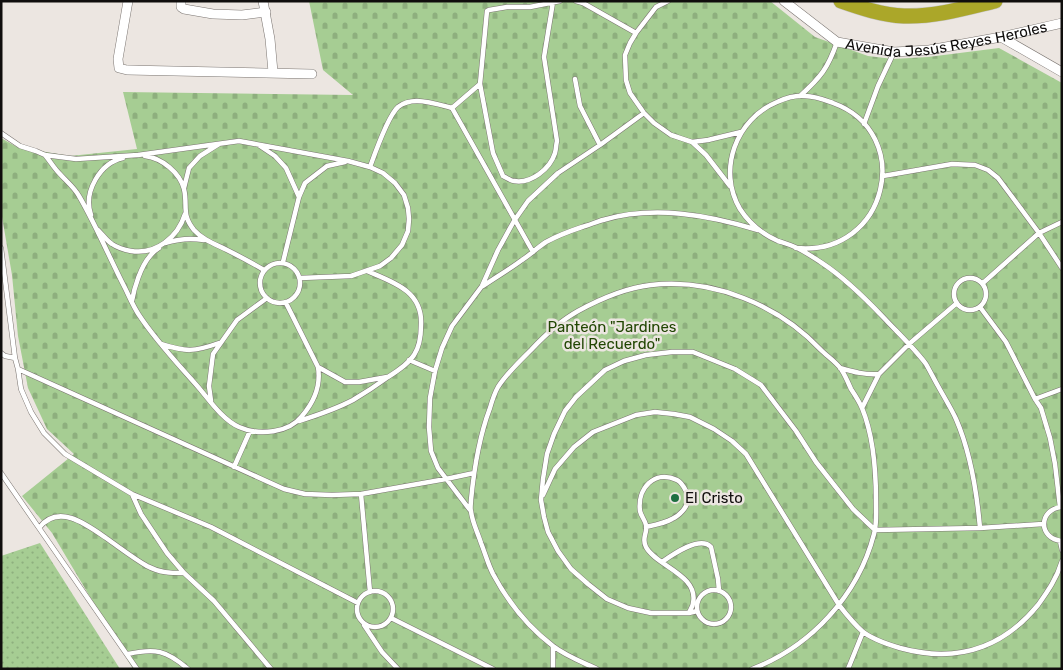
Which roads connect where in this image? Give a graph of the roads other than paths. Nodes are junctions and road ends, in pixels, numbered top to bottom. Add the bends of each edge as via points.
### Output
1 (128, 1) edge
2 (180, 1) edge
3 (264, 1) edge
4 (495, 1) edge
5 (560, 1) edge
6 (576, 1) edge
7 (668, 1) edge
8 (784, 1) edge
9 (840, 1) edge
10 (995, 1) edge
11 (553, 2) edge
12 (497, 8) junction
13 (266, 12) junction
14 (1062, 23) edge
15 (636, 33) junction
16 (1001, 37) junction
17 (837, 42) junction
18 (894, 52) junction
19 (273, 72) junction
20 (1062, 72) edge
21 (312, 74) dead end
22 (575, 79) dead end
23 (480, 84) junction
24 (800, 96) junction
25 (452, 108) junction
26 (644, 113) junction
27 (864, 124) junction
28 (741, 132) junction
29 (1, 133) edge
30 (692, 142) junction
31 (220, 143) junction
32 (256, 144) junction
33 (600, 145) junction
34 (45, 155) junction
35 (138, 155) junction
36 (348, 161) junction
37 (370, 167) junction
38 (882, 176) junction
39 (732, 187) junction
40 (184, 189) junction
41 (299, 197) junction
42 (185, 214) junction
43 (514, 221) junction
44 (1062, 222) edge
45 (95, 227) junction
46 (759, 230) junction
47 (1039, 233) junction
48 (206, 240) junction
49 (165, 243) junction
50 (1, 248) edge
51 (796, 248) junction
52 (533, 252) junction
53 (283, 262) junction
54 (1062, 268) edge
55 (264, 270) junction
56 (366, 271) junction
57 (300, 278) junction
58 (982, 282) junction
59 (482, 286) junction
60 (267, 298) junction
61 (132, 301) junction
62 (286, 303) junction
63 (957, 303) junction
64 (980, 307) junction
65 (220, 342) junction
66 (161, 344) junction
67 (908, 344) junction
68 (1, 353) edge
69 (15, 358) junction
70 (409, 360) junction
71 (318, 367) junction
72 (840, 368) junction
73 (18, 369) junction
74 (434, 371) junction
75 (879, 374) junction
76 (388, 377) junction
77 (1062, 389) edge
78 (1035, 399) junction
79 (211, 402) junction
80 (862, 408) junction
81 (298, 422) junction
82 (250, 431) junction
83 (234, 467) junction
84 (1, 473) edge
85 (474, 473) junction
86 (446, 479) junction
87 (132, 494) junction
88 (361, 494) junction
89 (541, 500) junction
90 (1061, 507) edge
91 (470, 510) junction
92 (1044, 524) junction
93 (646, 527) junction
94 (39, 528) junction
95 (980, 528) junction
96 (875, 530) junction
97 (1061, 541) edge
98 (1062, 550) edge
99 (1062, 561) edge
100 (662, 562) junction
101 (184, 573) junction
102 (719, 591) junction
103 (370, 592) junction
104 (358, 603) junction
105 (839, 605) junction
106 (697, 610) junction
107 (689, 613) junction
108 (390, 618) junction
109 (360, 621) junction
110 (863, 632) junction
111 (553, 646) junction
112 (128, 654) junction
113 (137, 669) edge
114 (188, 669) edge
115 (271, 669) edge
116 (398, 669) edge
117 (493, 669) edge
118 (553, 669) edge
119 (597, 669) edge
120 (752, 669) edge
121 (848, 669) edge

1 - 19 street via 119,68 136,71
2 - 13 street via 184,9 213,14
3 - 13 street
4 - 12 lane
5 - 11 lane
6 - 15 lane
7 - 15 lane via 656,8
8 - 17 street, Avenida Jesús Reyes Heroles
9 - 10 highway, Avenida Jesús Reyes Heroles via 874,12 904,16 931,15
11 - 12 lane via 530,7
11 - 23 lane via 544,57 556,141 554,155 534,178 513,181 503,176 493,152
12 - 23 lane via 486,13
13 - 19 street
14 - 16 street, Avenida Jesús Reyes Heroles
15 - 26 lane via 625,55 626,80 630,93
16 - 18 street, Avenida Jesús Reyes Heroles via 929,50
16 - 20 street
17 - 18 street, Avenida Jesús Reyes Heroles
17 - 24 lane via 826,68
18 - 27 lane
19 - 21 street
22 - 33 lane via 580,106
23 - 25 lane
24 - 27 lane via 839,105
24 - 28 lane via 780,100 763,109
25 - 37 lane via 417,101 404,103 393,114
25 - 43 lane
26 - 30 lane via 671,135
26 - 33 lane
27 - 38 lane via 878,147
28 - 30 lane
28 - 39 lane via 731,160
29 - 34 lane via 20,146
30 - 39 lane
31 - 32 lane via 239,141
31 - 35 lane
31 - 40 lane via 189,168
32 - 36 lane
32 - 41 lane via 286,168
33 - 43 lane via 558,172 528,201
34 - 35 lane via 76,159
34 - 45 lane via 78,194
35 - 40 lane via 162,162 176,174
35 - 45 lane via 107,166 93,184 89,197
36 - 37 lane
36 - 41 lane via 327,166 316,174 305,183
37 - 56 lane via 395,183 404,196 409,219 402,245 380,266
38 - 47 lane via 952,164 975,165 998,178
38 - 51 lane via 876,204 858,229 831,245
39 - 46 lane via 741,211
40 - 42 lane
41 - 53 lane
42 - 48 lane via 195,231
42 - 49 lane via 177,231
43 - 52 lane
43 - 59 lane
44 - 47 lane
45 - 49 lane via 112,245 123,249 138,252 152,250
45 - 61 lane
46 - 51 lane
46 - 52 lane via 704,216 655,212 604,219 547,242
47 - 54 lane
47 - 58 lane
48 - 49 lane via 191,238
48 - 55 lane
49 - 61 lane via 149,257
50 - 69 lane
51 - 67 lane via 848,283
52 - 59 lane
53 - 55 lane
53 - 57 lane via 295,269
55 - 60 lane via 260,286
56 - 57 lane via 351,276
56 - 70 lane via 410,292 418,306 420,339
57 - 62 lane via 296,296
58 - 63 lane via 974,278 961,280 954,291
58 - 64 lane via 986,297
59 - 74 lane via 452,326
60 - 62 lane
60 - 65 lane via 238,320
61 - 66 lane
62 - 71 lane
63 - 64 lane via 968,310
63 - 67 lane
64 - 78 lane via 1006,342
65 - 66 lane via 188,351
65 - 79 lane via 210,369
66 - 79 lane
67 - 75 lane
67 - 95 lane via 926,364 956,419 978,501
68 - 69 lane
69 - 73 lane
70 - 74 lane
70 - 76 lane
71 - 76 lane via 345,382
71 - 81 lane via 320,376 315,395
72 - 75 lane
72 - 80 lane
72 - 85 lane via 799,328 776,313 734,295 692,285 672,284 622,291 568,317 510,371 496,390 487,414
73 - 83 lane
73 - 87 lane via 21,388 44,433 65,454
74 - 86 lane via 430,398 430,451
75 - 80 lane
76 - 81 lane via 353,400
77 - 78 lane
78 - 90 lane via 1050,438
79 - 82 lane via 238,427
80 - 96 lane via 876,472
81 - 82 lane via 273,431
82 - 83 lane
83 - 88 lane via 284,489 305,494
84 - 94 lane
85 - 86 lane
85 - 91 lane
86 - 88 lane
86 - 91 lane
87 - 101 lane via 141,514
87 - 104 lane via 211,527
88 - 103 lane
89 - 96 lane via 547,454 554,434 565,411 590,384 605,370 624,361 646,355 693,352 735,369 761,385 840,493
89 - 105 lane via 555,469 574,447 593,432 636,414 655,412 690,417 714,429 746,454
89 - 107 lane via 548,532 558,551 571,569 608,600 651,613
90 - 92 lane via 1047,514
91 - 111 lane via 492,572 524,621
92 - 95 lane
92 - 97 lane via 1046,533
93 - 93 lane via 640,512 641,494 646,484 662,477 679,480 688,499 684,509 672,520
93 - 100 lane via 644,542 648,551
94 - 101 lane via 51,518 66,516 82,521 148,567 164,573
94 - 112 lane
95 - 96 lane
96 - 105 lane via 866,559
97 - 98 lane
99 - 110 lane via 1047,593 1027,618 987,645 950,653 914,652
100 - 102 lane via 680,550 699,543 708,544
100 - 107 lane via 689,584 694,602
101 - 115 lane via 214,601
102 - 106 lane via 707,591 699,599
102 - 106 lane via 731,604 726,620 708,624
103 - 104 lane
103 - 108 lane via 388,597 393,607
104 - 109 lane
105 - 110 lane
105 - 120 lane via 790,650
106 - 107 lane
108 - 109 lane via 374,628
108 - 117 lane
109 - 116 lane
110 - 121 lane
111 - 118 lane
111 - 119 lane
112 - 113 lane
112 - 114 lane via 146,650 163,652

